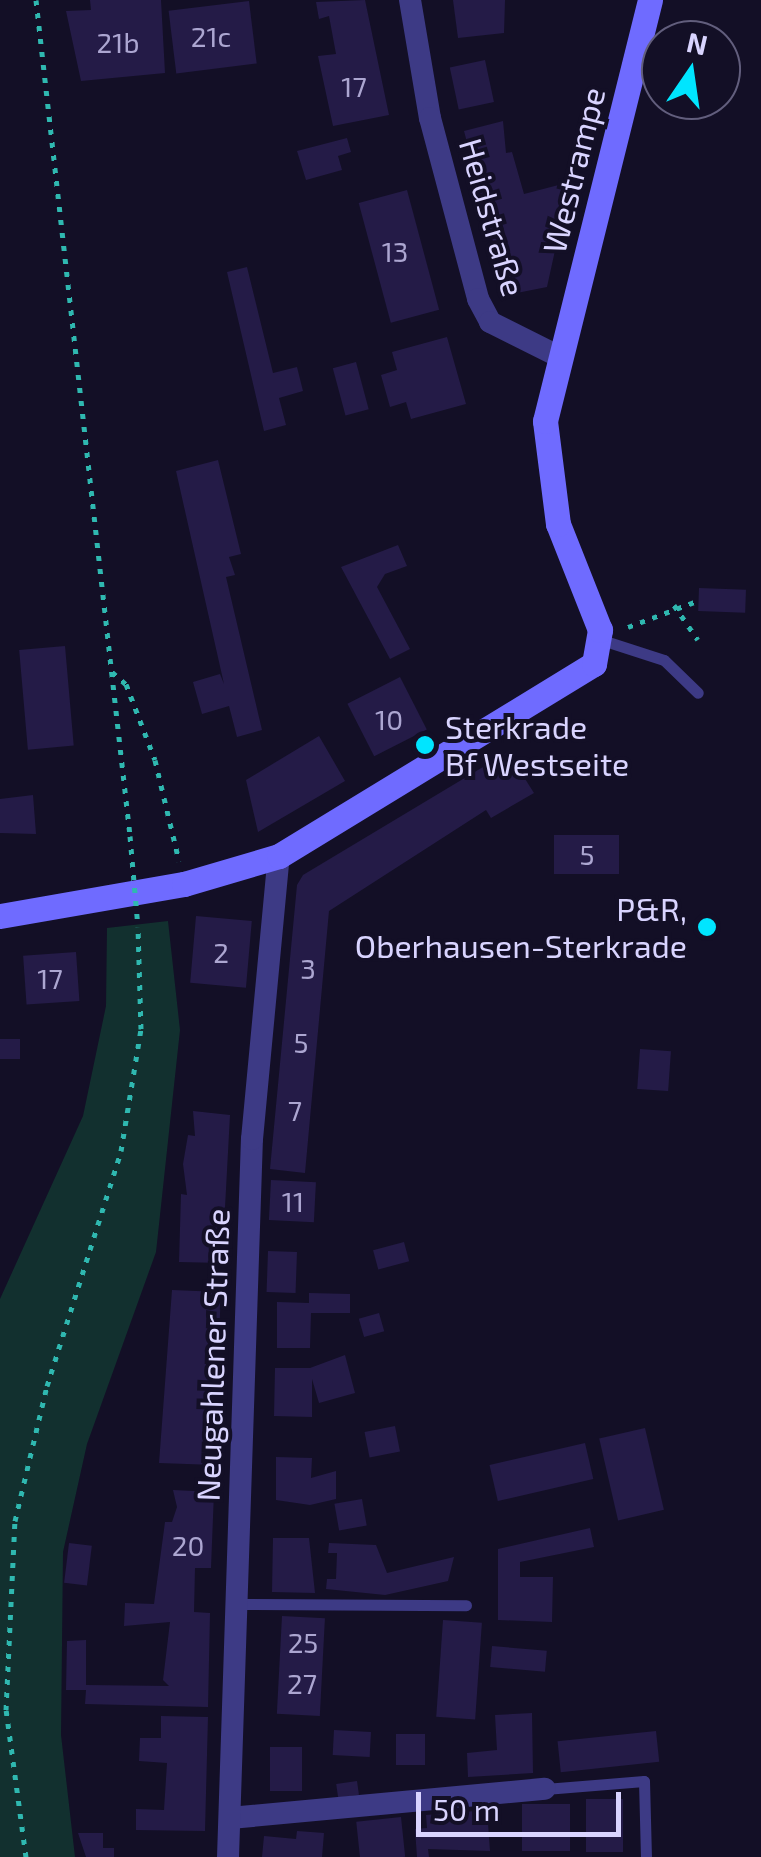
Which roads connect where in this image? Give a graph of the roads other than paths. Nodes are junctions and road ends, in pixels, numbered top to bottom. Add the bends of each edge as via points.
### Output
1 (410, 0) edge
2 (650, 0) edge
3 (558, 356) junction
4 (602, 640) junction
5 (698, 694) dead end
6 (279, 856) junction
7 (0, 916) edge
8 (238, 1604) junction
9 (466, 1605) dead end
10 (545, 1789) joint
11 (230, 1818) junction
12 (228, 1857) edge
13 (646, 1857) edge

1 - 3 street, Heidstraße via 430,118 478,298 490,322
2 - 3 main road, Westrampe
3 - 4 main road via 545,421 548,484
4 - 5 lane via 664,660
4 - 6 main road via 588,670
6 - 7 main road via 184,884
6 - 8 street, Neugahlener Straße via 252,1139
8 - 9 lane
8 - 11 street, Neugahlener Straße
10 - 11 street
10 - 13 lane via 644,1781
11 - 12 street, Neugahlener Straße

